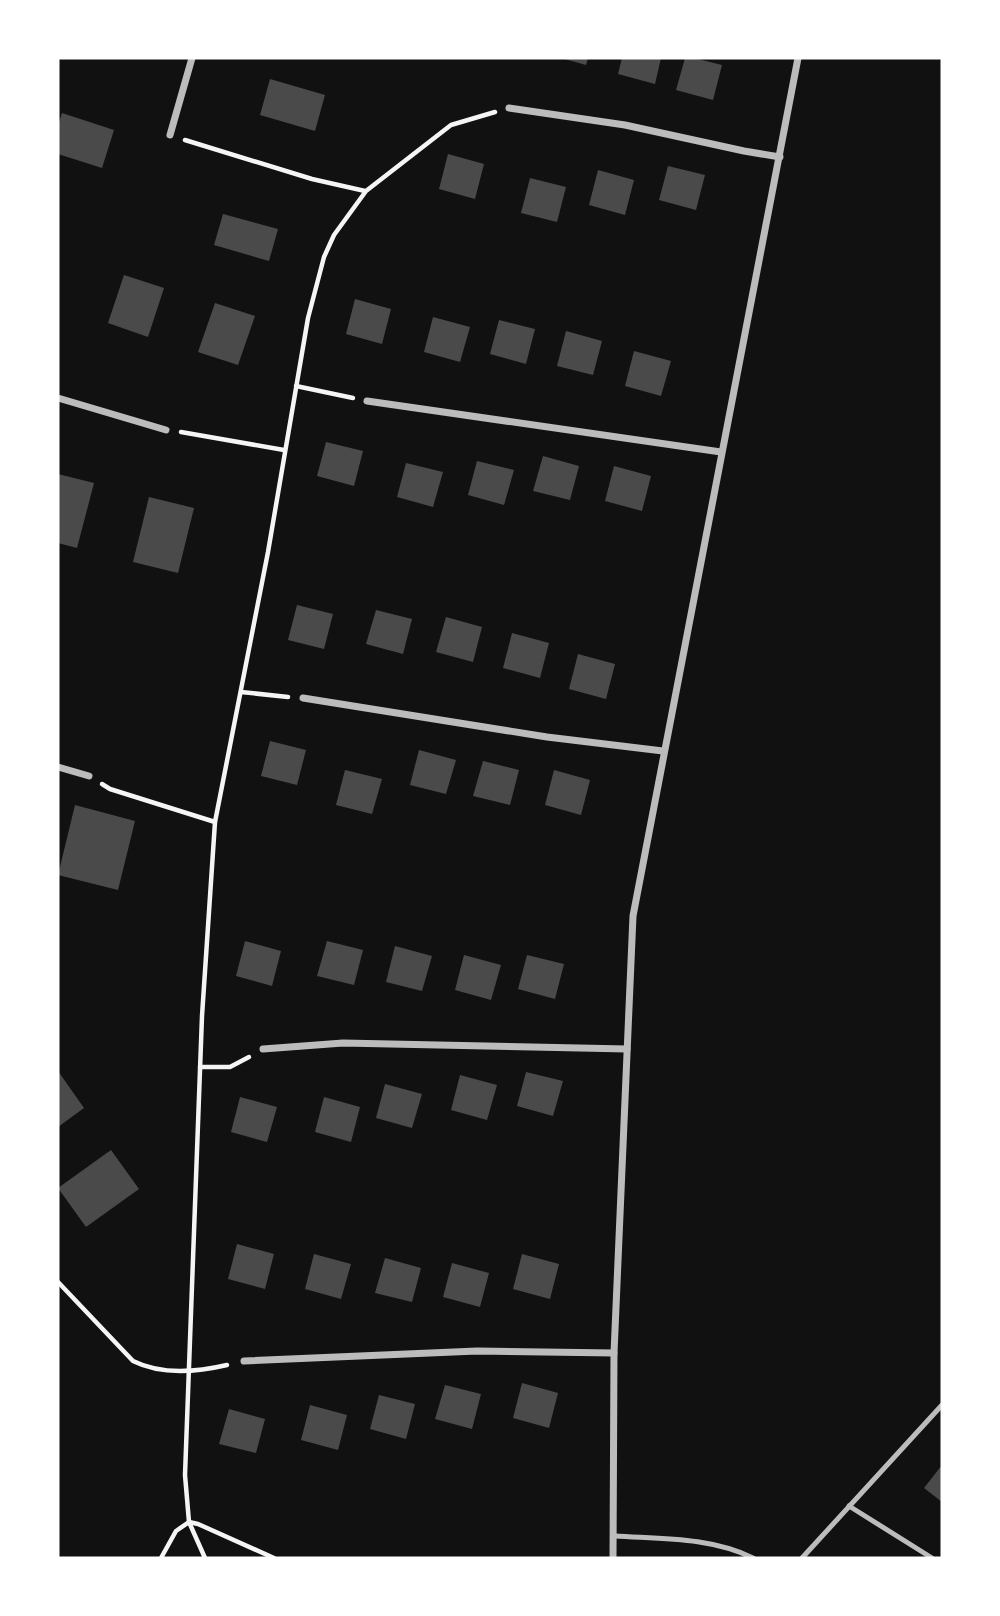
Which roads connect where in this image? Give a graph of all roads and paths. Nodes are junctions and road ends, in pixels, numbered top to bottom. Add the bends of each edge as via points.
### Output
1 (192, 58) edge
2 (798, 58) edge
3 (509, 108) joint
4 (170, 135) joint
5 (779, 157) junction
6 (366, 191) junction
7 (296, 386) junction
8 (58, 398) edge
9 (367, 401) joint
10 (166, 430) joint
11 (284, 450) junction
12 (721, 452) junction
13 (241, 692) junction
14 (303, 698) joint
15 (663, 751) junction
16 (58, 767) edge
17 (89, 776) joint
18 (215, 822) junction
19 (263, 1049) joint
20 (627, 1049) junction
21 (200, 1067) junction
22 (58, 1282) edge
23 (614, 1353) junction
24 (244, 1361) joint
25 (188, 1371) junction
26 (942, 1405) edge
27 (849, 1506) junction
28 (189, 1522) junction
29 (615, 1536) junction
30 (161, 1558) edge
31 (205, 1558) edge
32 (274, 1558) edge
33 (613, 1558) edge
34 (753, 1558) edge
35 (802, 1558) edge
36 (932, 1558) edge

1 - 4 street
2 - 5 street
3 - 5 street via 625,125
3 - 6 path via 451,125
4 - 6 path
5 - 12 street
6 - 7 path via 334,234 324,257
7 - 9 path
7 - 11 path
8 - 10 street
9 - 12 street
10 - 11 path
11 - 13 path
12 - 15 street
13 - 14 path
13 - 18 path
14 - 15 street
15 - 20 street via 633,916
16 - 17 street
17 - 18 path via 110,789
18 - 21 path
19 - 20 street via 343,1043
19 - 21 path via 230,1067
20 - 23 street
21 - 25 path
22 - 25 path via 132,1361
23 - 24 street via 477,1352
23 - 29 street
24 - 25 path
25 - 28 path via 185,1475
26 - 27 lane
27 - 35 lane
27 - 36 lane
28 - 30 path via 176,1531
28 - 31 path
28 - 32 path
29 - 33 street
29 - 34 lane via 699,1541

